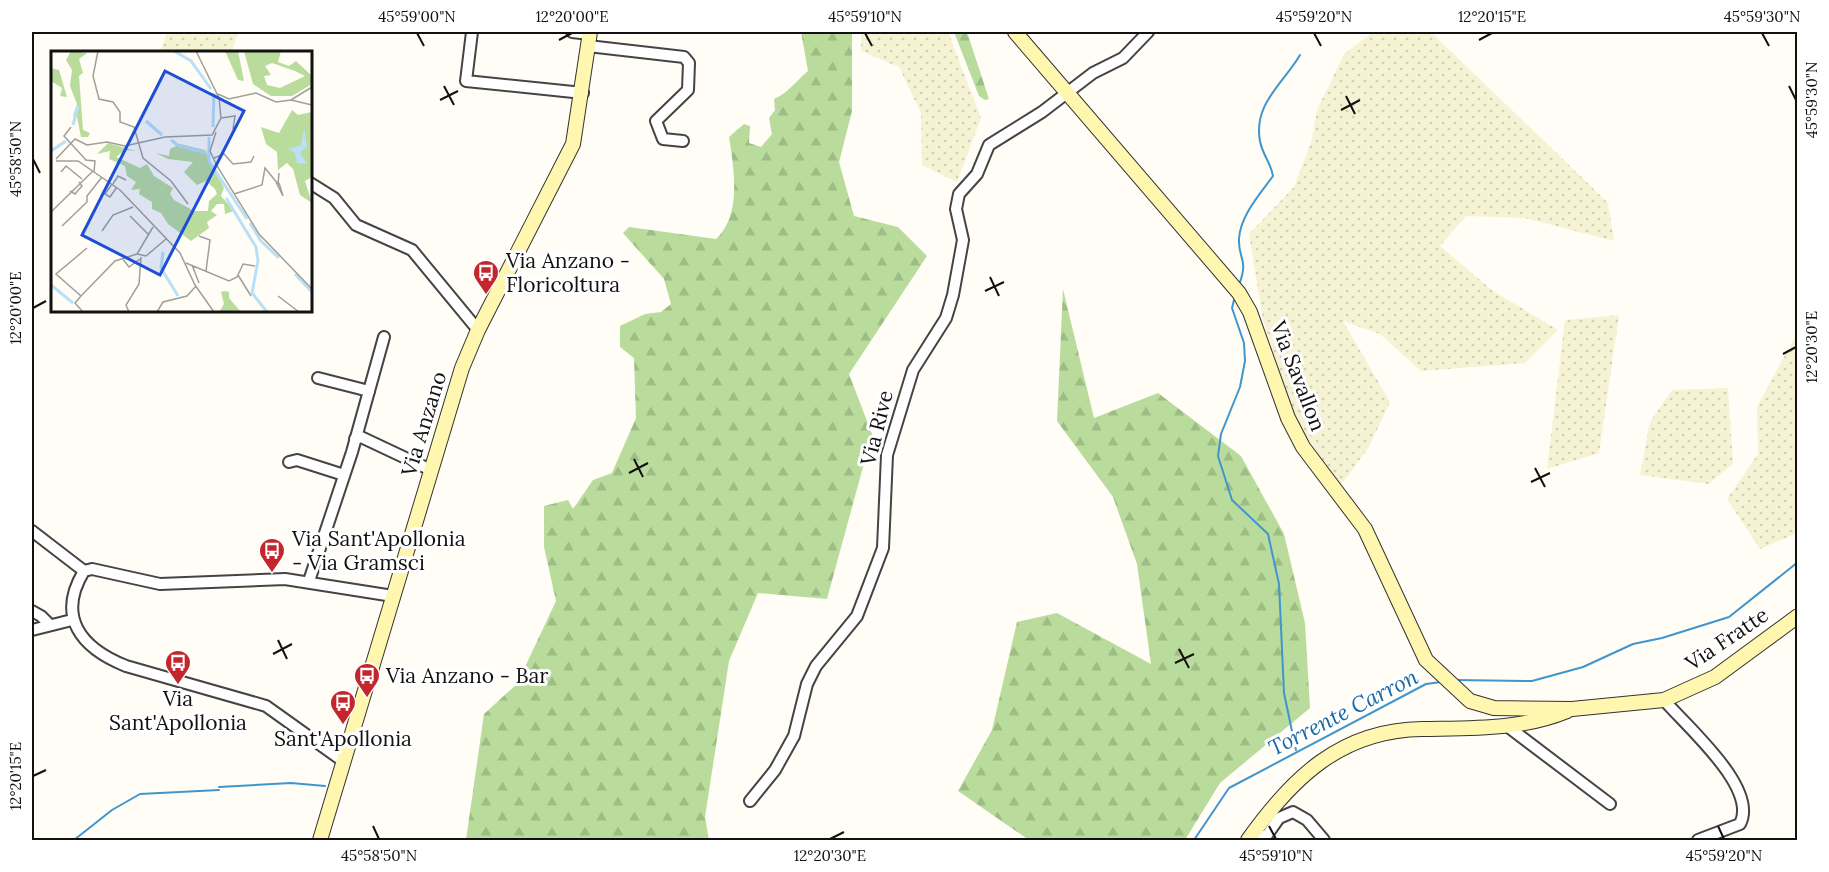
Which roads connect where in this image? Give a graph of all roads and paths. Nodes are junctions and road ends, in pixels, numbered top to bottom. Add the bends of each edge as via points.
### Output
1 (471, 32) edge
2 (572, 32) edge
3 (1015, 32) edge
4 (1148, 32) edge
5 (589, 37) edge
6 (1067, 92) junction
7 (583, 93) junction
8 (683, 141) dead end
9 (312, 184) edge
10 (478, 330) junction
11 (384, 337) dead end
12 (318, 378) dead end
13 (369, 391) junction
14 (355, 439) junction
15 (289, 462) dead end
16 (431, 470) junction
17 (344, 475) junction
18 (32, 531) edge
19 (84, 571) junction
20 (309, 581) junction
21 (393, 596) junction
22 (32, 611) edge
23 (1797, 616) edge
24 (72, 620) junction
25 (49, 624) junction
26 (32, 630) edge
27 (1664, 700) junction
28 (1572, 709) junction
29 (1507, 726) junction
30 (343, 761) junction
31 (750, 801) dead end
32 (1610, 804) dead end
33 (1258, 837) edge
34 (320, 840) edge
35 (1324, 840) edge
36 (1698, 840) edge

1 - 7 street via 466,81
2 - 5 street
3 - 6 main road, Via Savallon
4 - 6 street, Via Rive via 1123,57
5 - 7 main road, Via Anzano
5 - 8 street via 684,57 689,63 688,90 656,121 663,139
6 - 28 main road, Via Savallon via 1236,290 1257,328 1288,418 1303,447 1365,529 1432,668 1470,701 1494,708
6 - 31 street, Via Rive via 988,146 976,174 959,194 956,209 963,240 953,295 942,325 913,370 888,455 883,548 857,616 816,666 807,684 794,736
7 - 10 main road, Via Anzano via 569,154
9 - 10 street via 334,198 356,225 412,250
10 - 16 main road, Via Anzano via 462,368
11 - 13 street
12 - 13 street
13 - 14 street
14 - 16 street via 361,437
14 - 17 street
15 - 17 street via 297,460
16 - 21 main road, Via Anzano
17 - 20 street
18 - 19 street
19 - 20 street via 107,571 175,585 269,579
19 - 24 street via 73,602
20 - 21 street
21 - 30 main road, Via Anzano
22 - 25 street
23 - 27 main road, Via Fratte via 1715,677
24 - 25 street
24 - 30 street via 89,644 115,662 266,706
25 - 26 street
27 - 28 main road, Via Fratte
27 - 36 street via 1720,761 1743,799 1744,817 1740,824
28 - 29 main road via 1548,719
29 - 32 street
29 - 33 main road via 1386,732 1352,743 1309,769
30 - 34 main road, Via Anzano
33 - 35 street via 1279,818 1293,812

